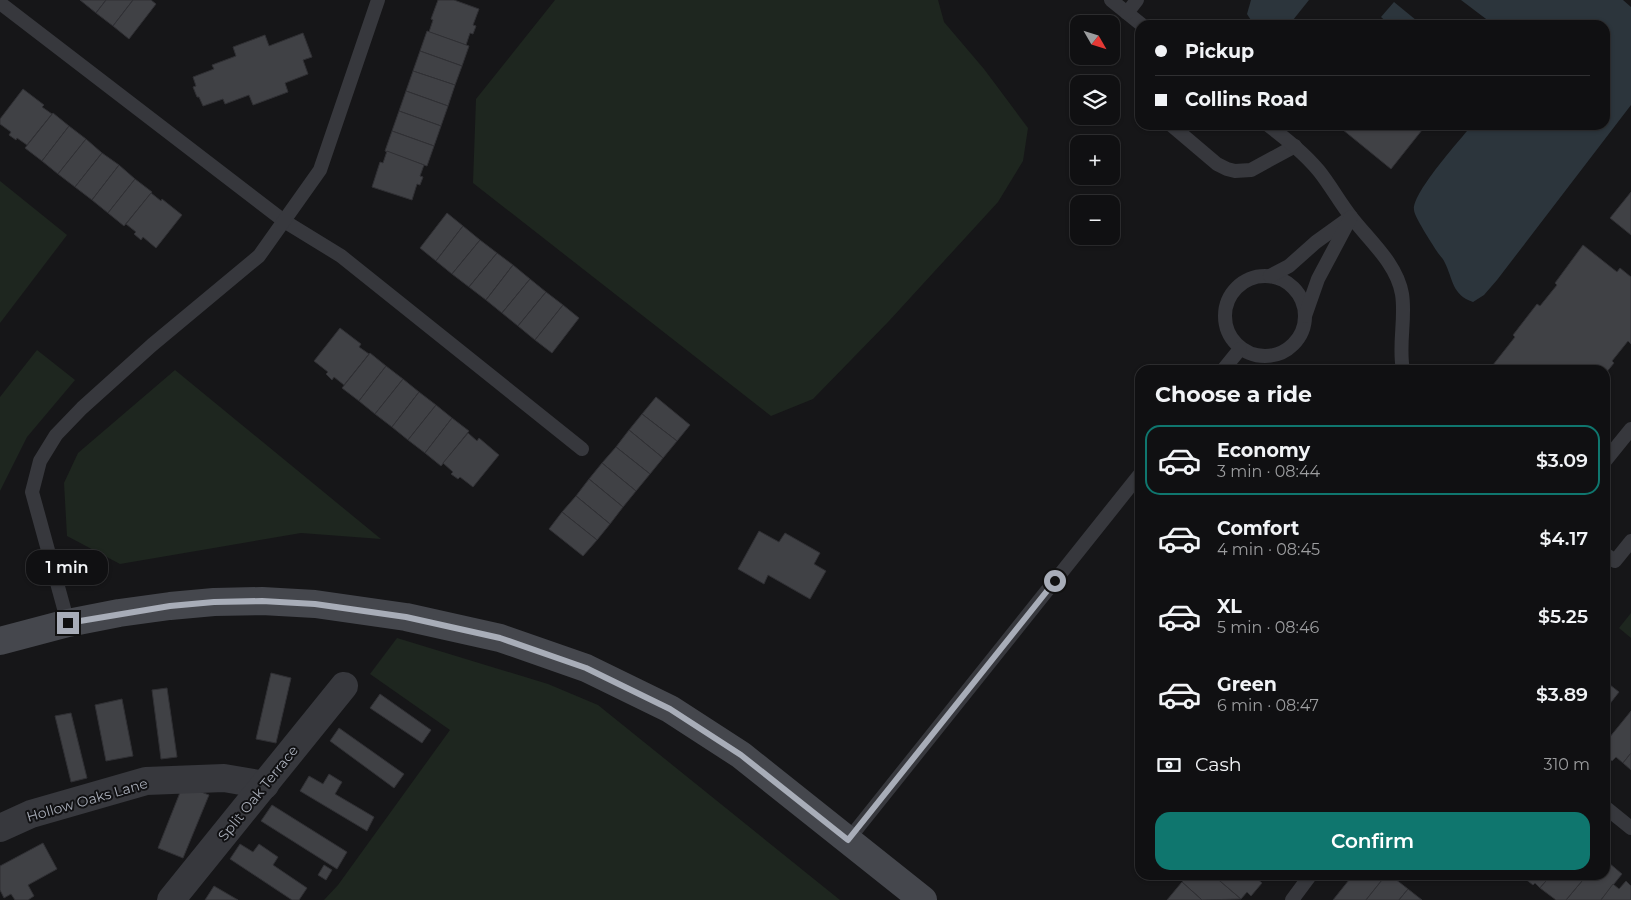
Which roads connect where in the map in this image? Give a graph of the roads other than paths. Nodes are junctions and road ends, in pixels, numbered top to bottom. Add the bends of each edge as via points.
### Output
1 (378, 0) edge
2 (1111, 0) edge
3 (1137, 0) edge
4 (0, 3) edge
5 (1127, 13) junction
6 (1136, 20) edge
7 (1177, 130) edge
8 (1274, 130) edge
9 (1295, 146) junction
10 (1351, 217) junction
11 (284, 221) junction
12 (1270, 276) junction
13 (1305, 316) junction
14 (1240, 349) junction
15 (1227, 365) edge
16 (1402, 365) edge
17 (1631, 429) edge
18 (582, 450) dead end
19 (1610, 455) edge
20 (1135, 480) edge
21 (1631, 542) edge
22 (1610, 558) edge
23 (68, 623) junction
24 (0, 641) edge
25 (344, 686) dead end
26 (265, 784) junction
27 (1610, 811) edge
28 (0, 828) edge
29 (1631, 828) edge
30 (848, 840) junction
31 (1307, 880) edge
32 (171, 900) edge
33 (922, 900) edge
34 (1292, 900) edge

1 - 11 lane via 320,170
2 - 5 lane
3 - 5 lane
4 - 11 lane
5 - 6 lane
7 - 9 lane via 1218,164 1235,171 1251,170
8 - 9 lane
9 - 10 lane via 1318,170
10 - 12 lane via 1289,266
10 - 13 lane via 1318,279
10 - 16 lane via 1397,277 1404,317
11 - 18 lane via 341,256
11 - 23 lane via 248,266 82,408 56,435 40,461 32,492
12 - 13 lane via 1288,283 1297,292
12 - 14 lane via 1252,278 1240,284 1226,304 1226,328
13 - 14 lane via 1304,328 1289,349 1264,357
14 - 15 lane
17 - 19 lane
20 - 30 lane
21 - 22 lane via 1615,562
23 - 24 street
23 - 30 street via 170,606 262,601 315,604 406,617 500,638 586,668 670,709 741,755
25 - 26 street, Split Oak Terrace
26 - 28 street, Hollow Oaks Lane via 224,778 146,781 31,814
26 - 32 street, Split Oak Terrace
27 - 29 lane
30 - 33 street
31 - 34 lane

